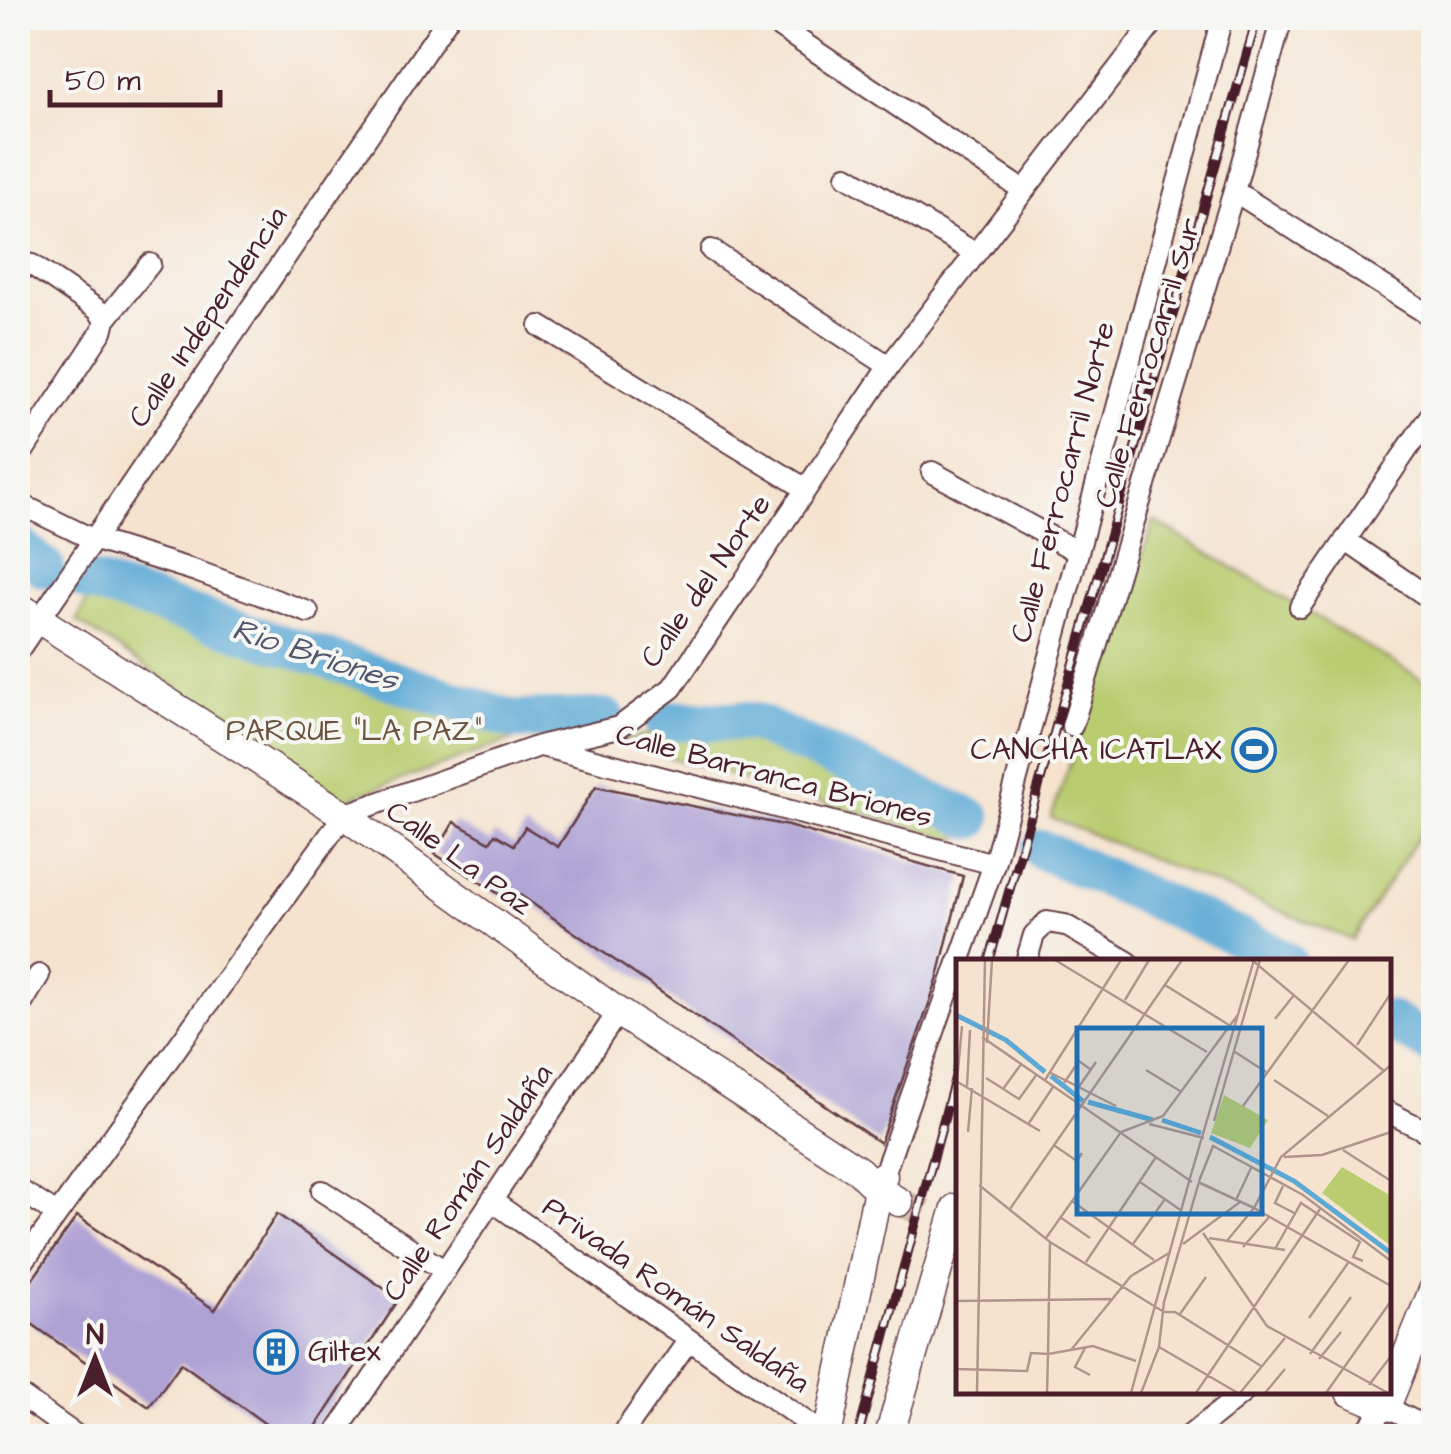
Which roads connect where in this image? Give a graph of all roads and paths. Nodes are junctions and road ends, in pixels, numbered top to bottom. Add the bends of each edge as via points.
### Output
1 (448, 18) edge
2 (766, 18) edge
3 (1157, 18) edge
4 (1222, 18) edge
5 (1282, 18) edge
6 (848, 176) dead end
7 (1023, 190) junction
8 (1234, 191) junction
9 (712, 250) dead end
10 (975, 253) junction
11 (18, 262) edge
12 (150, 264) dead end
13 (1434, 318) edge
14 (105, 320) junction
15 (540, 326) dead end
16 (889, 366) junction
17 (1434, 410) edge
18 (18, 459) edge
19 (932, 472) dead end
20 (806, 489) junction
21 (18, 503) edge
22 (92, 540) junction
23 (1345, 540) junction
24 (1078, 552) junction
25 (1434, 601) edge
26 (1300, 607) dead end
27 (308, 612) dead end
28 (28, 613) edge
29 (18, 651) edge
30 (1072, 726) dead end
31 (540, 746) junction
32 (344, 815) junction
33 (994, 864) junction
34 (960, 959) edge
35 (1027, 959) edge
36 (1123, 959) edge
37 (956, 971) edge
38 (39, 975) dead end
39 (18, 1010) edge
40 (618, 1012) junction
41 (1391, 1114) edge
42 (1434, 1135) edge
43 (885, 1185) junction
44 (18, 1189) edge
45 (322, 1191) dead end
46 (492, 1201) junction
47 (953, 1212) edge
48 (57, 1214) junction
49 (18, 1269) edge
50 (445, 1270) junction
51 (1434, 1288) edge
52 (688, 1341) junction
53 (18, 1394) edge
54 (1242, 1394) edge
55 (1354, 1394) edge
56 (1386, 1408) junction
57 (1434, 1431) edge
58 (68, 1434) edge
59 (334, 1436) edge
60 (621, 1436) edge
61 (826, 1436) edge
62 (889, 1436) edge
63 (1189, 1436) edge
64 (1362, 1436) edge

1 - 22 street, Calle Independencia
2 - 7 street
3 - 7 street, Calle del Norte
4 - 24 street, Calle Ferrocarril Norte
5 - 8 street, Calle Ferrocarril Sur
6 - 10 street
7 - 10 street, Calle del Norte
8 - 13 street
8 - 30 street, Calle Ferrocarril Sur
9 - 16 street
10 - 16 street, Calle del Norte
11 - 14 street via 32,265
12 - 14 street
14 - 18 street
15 - 20 street
16 - 20 street, Calle del Norte
17 - 23 street
19 - 24 street
20 - 31 street, Calle del Norte via 672,688 619,727
21 - 22 street
22 - 27 street
22 - 28 street, Calle Independencia
23 - 25 street
23 - 26 street
24 - 33 street, Calle Ferrocarril Norte
28 - 29 street, Calle Independencia
28 - 32 main road, Calle La Paz
31 - 32 street, Calle del Norte
31 - 33 street, Calle Barranca Briones
32 - 40 main road, Calle La Paz
32 - 48 street
33 - 34 street, Calle Ferrocarril Norte
35 - 36 street via 1034,935 1048,922
37 - 43 street, Calle Ferrocarril Norte
38 - 39 street
40 - 43 main road, Calle La Paz
40 - 46 street, Calle Román Saldaña
41 - 42 street
43 - 61 main road, Calle Ferrocarril Norte
44 - 48 street
45 - 50 street
46 - 50 street, Calle Román Saldaña
46 - 52 street, Privada Román Saldaña
47 - 62 main road
48 - 49 street
50 - 59 street, Calle Román Saldaña
51 - 56 main road
52 - 60 street
52 - 61 street, Privada Román Saldaña
53 - 58 street
54 - 63 street
55 - 56 main road
56 - 57 street
56 - 64 street

